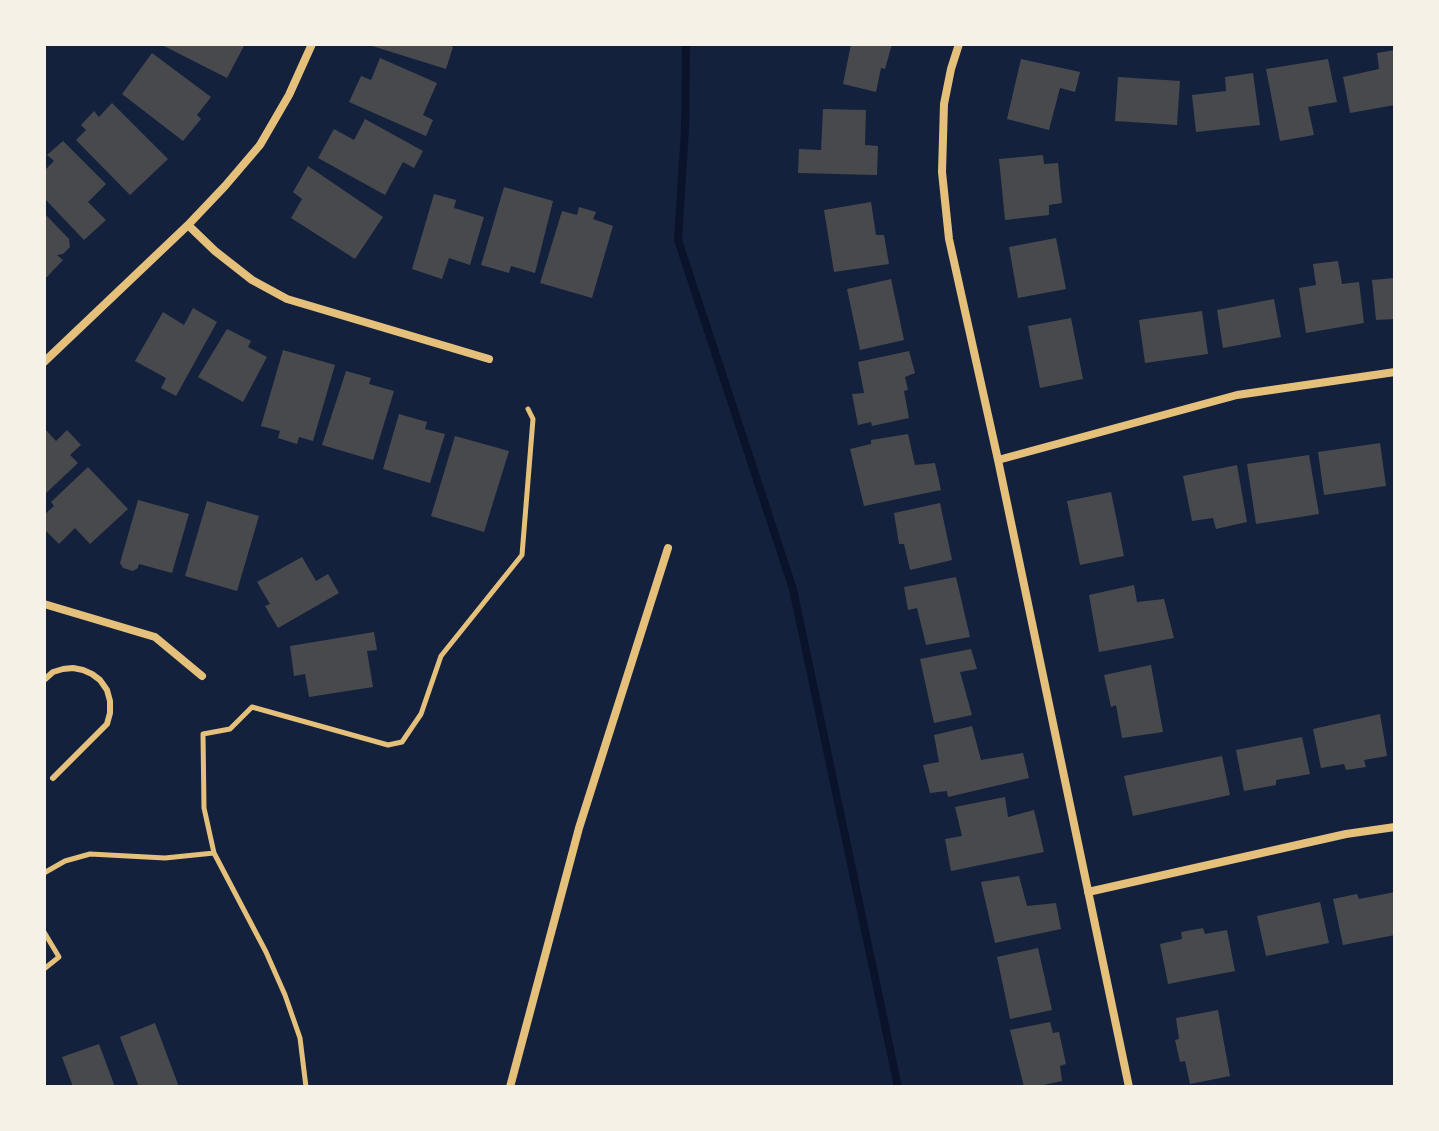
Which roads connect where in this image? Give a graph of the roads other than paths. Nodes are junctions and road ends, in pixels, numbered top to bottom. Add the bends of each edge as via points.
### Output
1 (312, 44) edge
2 (959, 44) edge
3 (188, 225) junction
4 (489, 359) dead end
5 (44, 362) edge
6 (1395, 372) edge
7 (998, 460) junction
8 (668, 548) dead end
9 (44, 604) edge
10 (202, 676) dead end
11 (44, 680) edge
12 (53, 778) dead end
13 (1395, 827) edge
14 (1088, 892) junction
15 (510, 1087) edge
16 (1129, 1087) edge

1 - 3 street via 260,145
2 - 7 street via 944,104 945,207
3 - 4 street via 252,280 287,299
3 - 5 street
6 - 7 street via 1237,395
7 - 14 street
8 - 15 street via 579,828
9 - 10 street via 155,637
11 - 12 lane via 63,669 83,670 100,680 110,701 107,724
13 - 14 street
14 - 16 street

